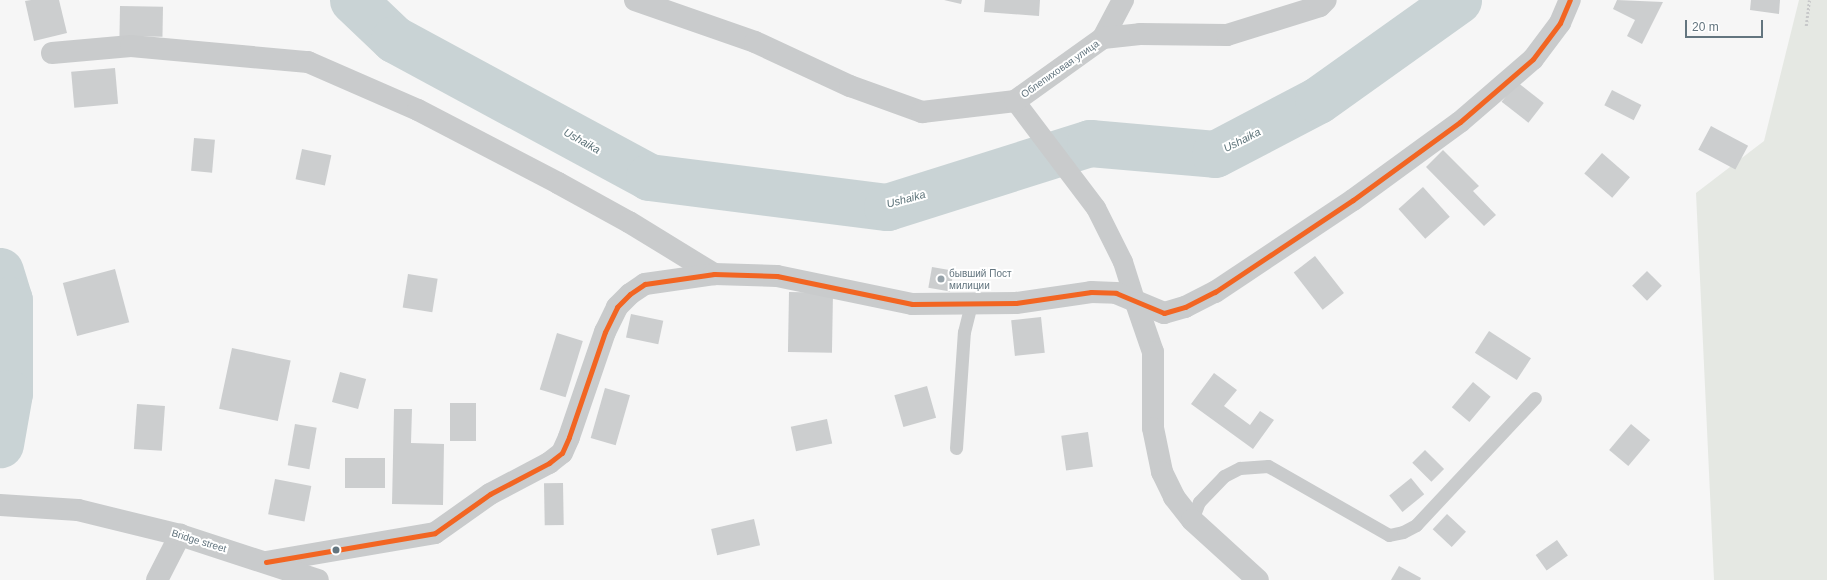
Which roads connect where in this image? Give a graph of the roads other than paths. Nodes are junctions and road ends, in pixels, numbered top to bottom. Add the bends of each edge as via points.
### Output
1 (635, 0) edge
2 (1123, 0) edge
3 (1326, 0) edge
4 (1570, 0) edge
5 (1103, 38) junction
6 (52, 53) dead end
7 (1019, 107) junction
8 (714, 274) junction
9 (1136, 303) junction
10 (971, 304) junction
11 (1535, 398) dead end
12 (956, 448) dead end
13 (0, 505) edge
14 (1192, 520) junction
15 (180, 535) junction
16 (266, 562) junction
17 (157, 580) edge
18 (318, 580) edge
19 (1258, 580) edge

1 - 7 street via 755,42 850,86 922,112
2 - 5 street, Облепиховая улица
3 - 5 street via 1320,6 1227,35 1140,34
4 - 9 street via 1560,23 1533,60 1460,122 1353,200 1216,292 1191,304 1164,313
5 - 7 street, Облепиховая улица
6 - 8 street via 131,46 308,62 418,110 629,222
7 - 9 street via 1096,208 1122,262
8 - 10 street via 777,276 912,304
8 - 16 street via 645,284 616,307 569,437 562,453 549,463 490,494 436,533
9 - 10 street via 1116,294 1091,292 1016,303
9 - 14 street via 1153,352 1153,428 1162,472 1174,497
10 - 12 lane via 964,332
11 - 14 lane via 1416,525 1403,532 1388,535 1268,466 1240,468 1224,476 1199,502
13 - 15 street, Bridge street via 78,510
14 - 19 street
15 - 16 street, Bridge street
15 - 17 street
16 - 18 street, Bridge street

